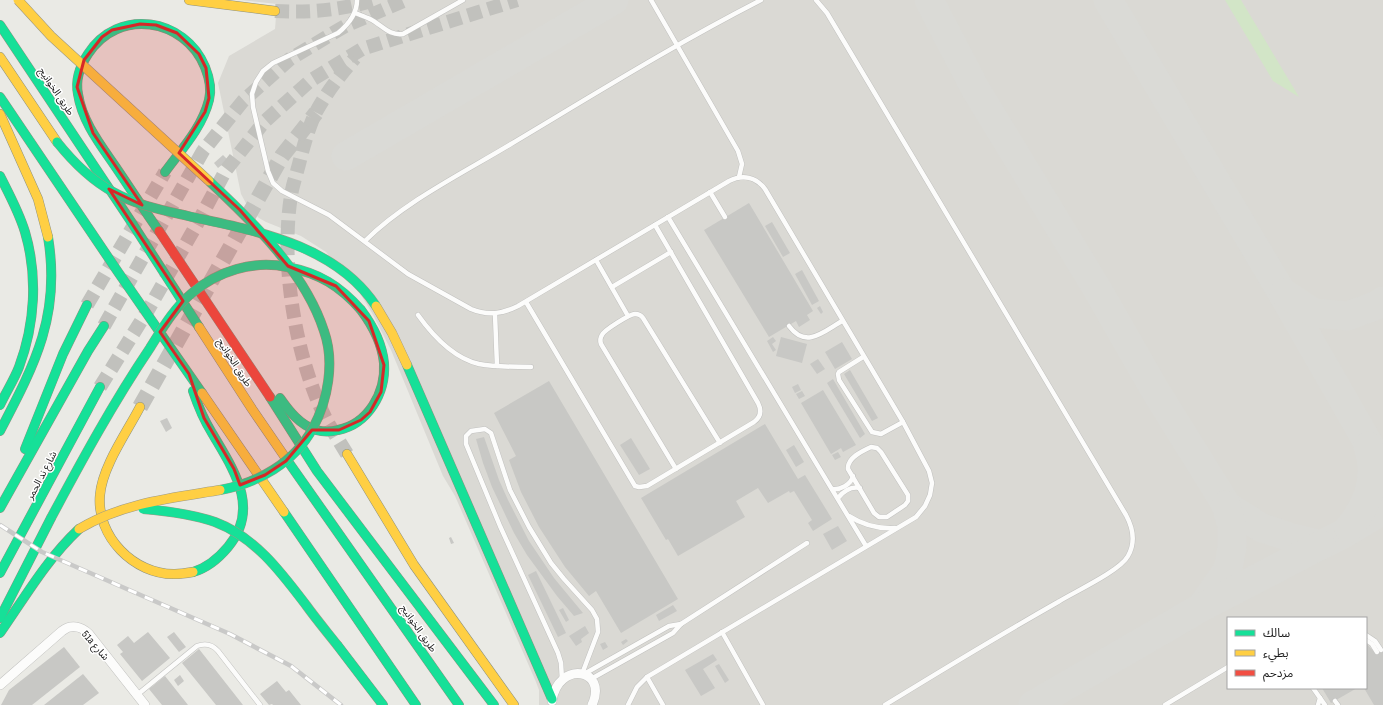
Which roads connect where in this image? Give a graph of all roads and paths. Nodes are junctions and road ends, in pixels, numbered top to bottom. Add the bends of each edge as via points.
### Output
1 (18, 0) edge
2 (190, 0) edge
3 (357, 0) edge
4 (463, 0) edge
5 (651, 0) edge
6 (761, 0) edge
7 (816, 0) edge
8 (275, 11) tunnel mouth
9 (355, 13) junction
10 (0, 25) edge
11 (676, 46) junction
12 (0, 57) edge
13 (0, 97) edge
14 (0, 114) edge
15 (165, 172) tunnel mouth
16 (0, 176) edge
17 (739, 177) junction
18 (710, 192) junction
19 (668, 217) junction
20 (725, 217) dead end
21 (655, 225) junction
22 (365, 241) junction
23 (671, 252) junction
24 (596, 260) junction
25 (612, 287) junction
26 (526, 302) junction
27 (87, 305) tunnel mouth
28 (495, 314) junction
29 (418, 315) dead end
30 (628, 316) junction
31 (842, 321) junction
32 (104, 326) tunnel mouth
33 (788, 326) dead end
34 (863, 357) junction
35 (497, 366) junction
36 (531, 367) dead end
37 (253, 371) junction
38 (188, 374) junction
39 (100, 387) tunnel mouth
40 (0, 405) edge
41 (140, 407) tunnel mouth
42 (903, 422) junction
43 (0, 431) edge
44 (720, 443) junction
45 (347, 454) tunnel mouth
46 (676, 468) junction
47 (853, 476) junction
48 (10, 488) junction
49 (860, 488) junction
50 (832, 489) junction
51 (838, 498) junction
52 (0, 508) edge
53 (128, 508) junction
54 (848, 515) junction
55 (896, 528) junction
56 (807, 543) dead end
57 (866, 546) junction
58 (0, 573) edge
59 (0, 618) edge
60 (681, 624) junction
61 (722, 632) junction
62 (0, 633) edge
63 (1367, 636) edge
64 (1367, 641) edge
65 (1227, 669) edge
66 (586, 676) junction
67 (647, 677) junction
68 (562, 680) junction
69 (0, 685) edge
70 (1314, 689) edge
71 (137, 695) junction
72 (1320, 698) junction
73 (552, 702) edge
74 (145, 705) edge
75 (260, 705) edge
76 (382, 705) edge
77 (416, 705) edge
78 (459, 705) edge
79 (494, 705) edge
80 (514, 705) edge
81 (592, 705) edge
82 (628, 705) edge
83 (663, 705) edge
84 (763, 705) edge
85 (885, 705) edge
86 (1165, 705) edge
87 (1318, 705) edge
88 (1325, 705) edge

1 - 53 main road, bridge via 71,55 240,210 304,286 326,333 329,371 323,403 311,432 286,461 265,475 236,486 162,499
2 - 8 main road
3 - 9 lane
4 - 9 lane via 425,23 396,35
5 - 11 lane
6 - 11 lane
7 - 85 lane via 827,13 1122,508 1133,535 1128,556 1113,571
9 - 22 lane via 338,33 268,66 256,82 252,100 273,183 287,194 329,214
10 - 78 main road, طريق الخوانيج via 252,409
11 - 17 lane via 738,151 742,164
11 - 22 lane via 426,195 382,225
12 - 73 main road, bridge via 57,142 88,175 114,192 142,204 286,240 311,250 348,275 373,301 407,365
13 - 38 main road
14 - 43 main road via 42,212 52,276 50,305 35,361
15 - 37 main road via 193,135 205,112 209,98 206,68 199,54 177,33 156,25 124,26 102,37 84,60 76,87 85,118
16 - 40 main road via 18,213 26,238 33,290 26,343 18,368
17 - 18 lane
17 - 31 lane via 756,180 765,189
18 - 19 lane
18 - 20 lane
19 - 21 lane
19 - 50 lane
21 - 23 lane
21 - 24 lane
22 - 28 lane via 408,274 475,310
23 - 25 lane
23 - 44 lane via 760,407 760,416 754,422
24 - 25 lane
24 - 26 lane
25 - 30 lane
26 - 28 lane via 511,310
26 - 46 lane via 635,486 647,486
27 - 48 main road via 42,403
28 - 35 lane
29 - 35 lane via 429,331 460,356 478,364
30 - 44 lane via 638,314 643,318
30 - 46 lane via 604,332 601,344
31 - 33 lane via 811,338 798,336
31 - 34 lane
32 - 48 main road, شارع ند الحمر
34 - 42 lane
34 - 42 lane via 839,372 839,380 872,432 882,434
35 - 36 lane
37 - 59 main road, bridge via 266,379 296,418 316,430 327,432 351,426 370,412 381,392 384,378 380,345 369,321 349,297 320,277 290,266 246,266 219,275 200,286 181,303 141,360 51,518
37 - 79 main road via 317,471
38 - 41 main road via 197,404 234,469 243,499 239,530 231,544 220,556 192,572 158,573 142,567 127,557 115,544 106,530 100,513 104,479
38 - 77 main road
39 - 58 main road, شارع ند الحمر
42 - 55 lane via 929,471 932,490 921,512
44 - 46 lane
45 - 80 main road via 414,565
47 - 49 lane
47 - 49 lane via 848,469 850,461 871,447 877,448 907,493 908,501 904,507 881,518 874,513
47 - 50 lane via 848,484 839,489
48 - 52 main road, شارع ند الحمر
49 - 51 lane via 850,489
50 - 51 lane
51 - 54 lane
53 - 62 main road, bridge via 102,515 65,541 52,554
53 - 76 main road, bridge via 177,512 198,517 216,523 251,542 266,555
54 - 55 lane via 871,526
54 - 57 lane
55 - 57 lane
56 - 60 lane
57 - 61 lane
60 - 66 lane via 669,626
60 - 66 lane via 668,636
61 - 67 lane
61 - 84 lane
63 - 64 lane via 1375,641 1379,651
65 - 86 lane
66 - 68 street via 570,674
66 - 68 lane via 598,632 595,614 539,546 510,490 491,433 485,429 471,431 466,436 466,444 556,649 561,663
66 - 81 street via 596,688
67 - 82 lane via 637,687
67 - 83 lane
68 - 73 street
69 - 71 street, 51a شارع via 62,631 72,626 84,629
70 - 72 lane
71 - 74 street, 51a شارع
71 - 75 lane via 197,646 206,644 218,651
72 - 87 lane
72 - 88 lane

